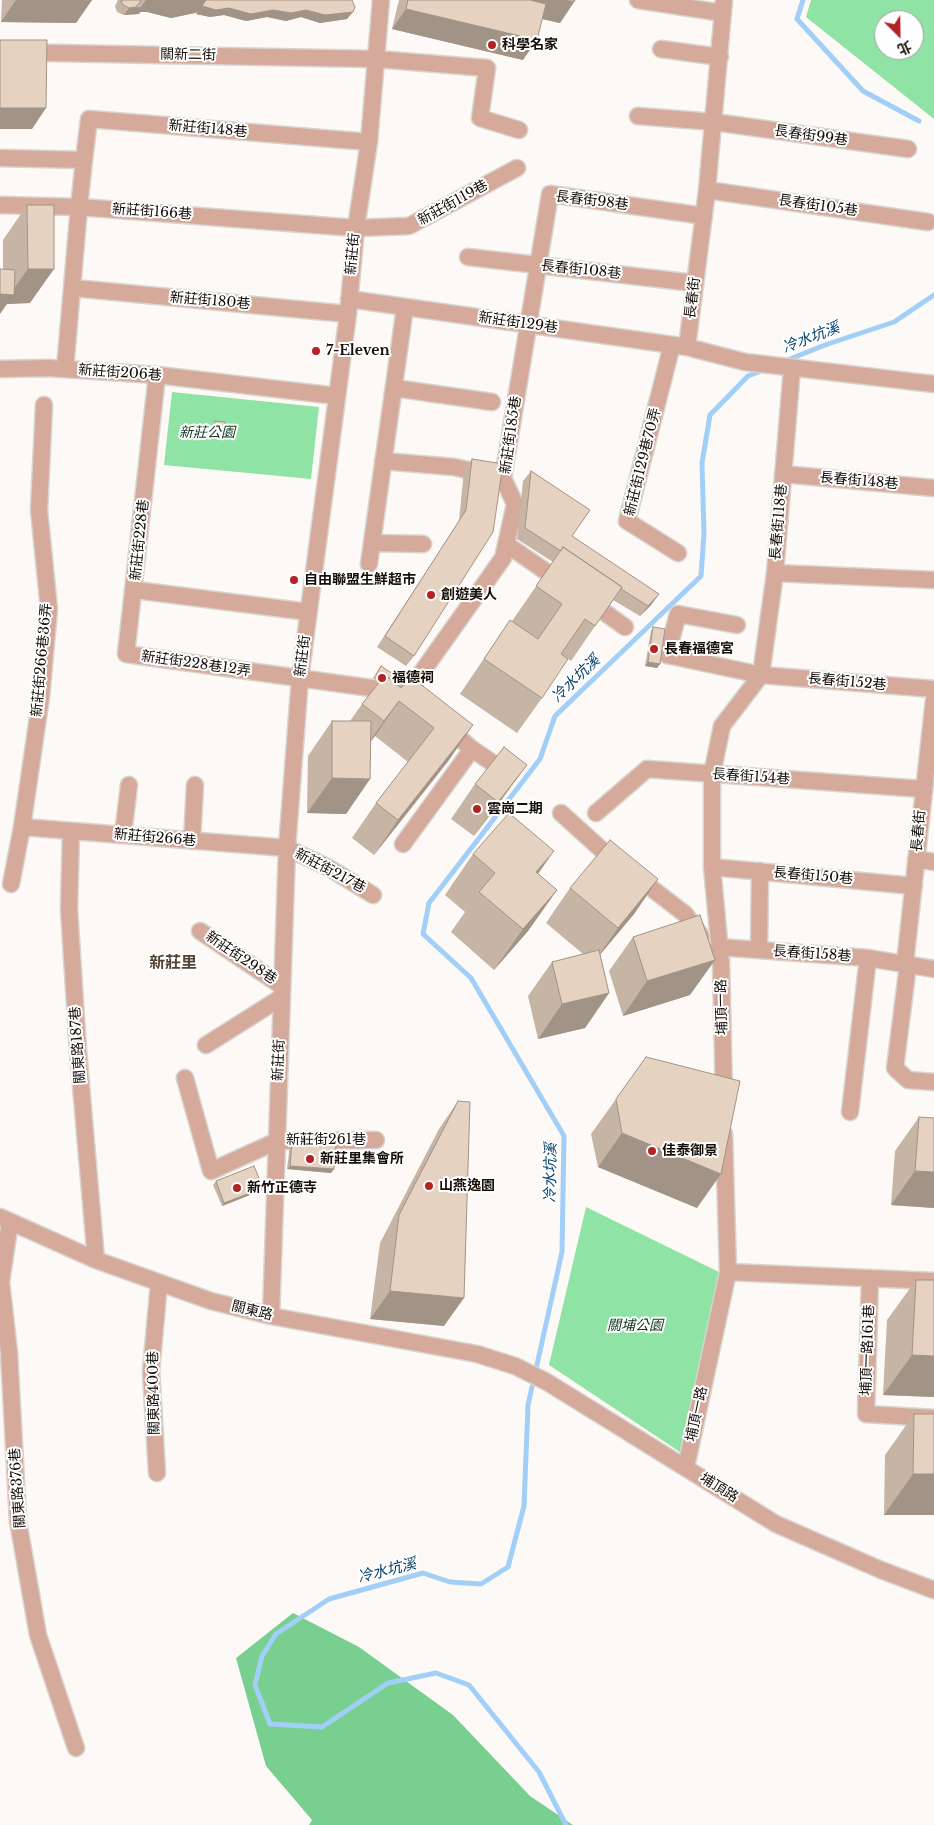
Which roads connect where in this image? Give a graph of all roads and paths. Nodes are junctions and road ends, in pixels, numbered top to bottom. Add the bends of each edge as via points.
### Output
1 (381, 0) edge
2 (638, 0) edge
3 (723, 6) edge
4 (661, 49) dead end
5 (0, 52) edge
6 (720, 57) junction
7 (376, 59) junction
8 (638, 116) dead end
9 (714, 122) junction
10 (519, 130) dead end
11 (369, 142) junction
12 (908, 149) dead end
13 (0, 158) edge
14 (84, 160) junction
15 (517, 168) dead end
16 (707, 190) junction
17 (0, 205) edge
18 (80, 206) junction
19 (704, 216) junction
20 (928, 222) dead end
21 (356, 228) junction
22 (468, 257) dead end
23 (538, 265) junction
24 (694, 283) junction
25 (73, 288) junction
26 (349, 307) junction
27 (405, 307) junction
28 (528, 324) junction
29 (680, 346) junction
30 (792, 368) junction
31 (0, 369) edge
32 (65, 369) junction
33 (157, 375) junction
34 (934, 384) edge
35 (394, 388) junction
36 (337, 396) junction
37 (492, 402) dead end
38 (44, 405) dead end
39 (383, 461) junction
40 (783, 474) junction
41 (503, 478) junction
42 (934, 488) edge
43 (372, 543) junction
44 (423, 544) dead end
45 (506, 544) junction
46 (678, 553) dead end
47 (369, 564) dead end
48 (775, 573) junction
49 (934, 580) edge
50 (135, 590) junction
51 (308, 612) junction
52 (737, 625) dead end
53 (625, 626) dead end
54 (761, 675) junction
55 (300, 678) junction
56 (934, 689) edge
57 (407, 693) junction
58 (934, 700) edge
59 (422, 706) edge
60 (436, 718) edge
61 (472, 749) junction
62 (930, 756) edge
63 (712, 774) junction
64 (513, 776) edge
65 (129, 785) dead end
66 (195, 785) dead end
67 (923, 789) junction
68 (561, 813) dead end
69 (596, 813) dead end
70 (22, 827) junction
71 (71, 831) junction
72 (123, 835) junction
73 (192, 841) junction
74 (403, 844) edge
75 (287, 848) junction
76 (916, 859) junction
77 (934, 862) edge
78 (712, 867) junction
79 (760, 871) junction
80 (11, 884) dead end
81 (914, 886) junction
82 (373, 895) dead end
83 (200, 931) dead end
84 (759, 950) junction
85 (719, 954) junction
86 (868, 958) junction
87 (906, 964) junction
88 (934, 969) edge
89 (282, 991) junction
90 (206, 1045) dead end
91 (185, 1078) dead end
92 (934, 1082) edge
93 (850, 1112) dead end
94 (376, 1140) dead end
95 (277, 1141) junction
96 (5, 1220) edge
97 (96, 1260) junction
98 (728, 1272) junction
99 (870, 1278) junction
100 (934, 1281) edge
101 (159, 1284) junction
102 (271, 1316) junction
103 (515, 1366) joint
104 (934, 1418) edge
105 (686, 1467) junction
106 (157, 1472) dead end
107 (934, 1590) edge
108 (76, 1748) dead end

1 - 7 street, 新莊街
2 - 3 street
3 - 6 street, 長春街
4 - 6 street
5 - 7 street, 關新二街
6 - 9 street, 長春街
7 - 10 street, 關新二街 via 487,68 480,118
7 - 11 street, 新莊街
8 - 9 street, 長春街99巷
9 - 12 street, 長春街99巷
9 - 16 street, 長春街
11 - 14 street, 新莊街148巷 via 89,119
11 - 21 street, 新莊街
13 - 14 street
14 - 18 street
15 - 21 street, 新莊街119巷 via 409,226
16 - 19 street, 長春街
16 - 20 street, 長春街105巷
17 - 18 street, 新莊街166巷
18 - 21 street, 新莊街166巷
18 - 25 street, 新莊街206巷
19 - 23 street, 長春街98巷 via 550,194
19 - 24 street, 長春街
21 - 26 street, 新莊街
22 - 23 street, 長春街108巷
23 - 24 street, 長春街108巷
23 - 28 street, 長春街98巷
24 - 29 street, 長春街
25 - 26 street, 新莊街180巷
25 - 32 street, 新莊街206巷
26 - 27 street, 新莊街129巷
26 - 36 street, 新莊街
27 - 28 street, 新莊街129巷
27 - 35 street
28 - 29 street, 新莊街129巷
28 - 41 street, 新莊街185巷
29 - 30 street via 745,362
29 - 46 street, 新莊街129巷70弄 via 627,521
30 - 34 street
30 - 40 street, 長春街118巷
31 - 32 street
32 - 33 street, 新莊街206巷
33 - 36 street, 新莊街206巷
33 - 50 street, 新莊街228巷
35 - 37 street
35 - 39 street
36 - 51 street, 新莊街
38 - 70 street, 新莊街266巷36弄 via 39,510 49,609 41,697
39 - 41 street via 454,466
39 - 43 street
40 - 42 street, 長春街148巷
40 - 48 street, 長春街118巷
41 - 45 street, 新莊街185巷 via 516,504
43 - 44 street
43 - 47 street
45 - 53 street
45 - 57 street, 新莊街185巷 via 503,558
48 - 49 street
48 - 54 street, 長春街118巷
50 - 51 street, 新莊街228巷
50 - 55 street, 新莊街228巷12弄 via 126,654
51 - 55 street, 新莊街
52 - 54 street, 長春街152巷 via 678,614 667,656
54 - 56 street, 長春街152巷
54 - 63 street via 722,726
55 - 57 street
55 - 75 street, 新莊街
57 - 59 street
58 - 62 street, 長春街
60 - 61 street
61 - 64 street
61 - 74 street
62 - 67 street, 長春街
63 - 67 street, 長春街154巷
63 - 69 street, 長春街154巷 via 648,769
63 - 78 street
65 - 72 street
66 - 73 street
67 - 76 street, 長春街
68 - 85 street, 埔頂一路 via 603,851 685,914
70 - 71 street, 新莊街266巷
70 - 80 street, 新莊街266巷36弄
71 - 72 street, 新莊街266巷
71 - 97 street, 關東路187巷 via 69,909
72 - 73 street, 新莊街266巷
73 - 75 street, 新莊街266巷
75 - 82 street, 新莊街217巷 via 329,868
75 - 89 street, 新莊街
76 - 77 street
76 - 81 street, 長春街
78 - 79 street, 長春街150巷
78 - 85 street
79 - 81 street, 長春街150巷
79 - 84 street
81 - 87 street, 長春街
83 - 89 street, 新莊街298巷
84 - 85 street, 長春街158巷
84 - 86 street, 長春街158巷
85 - 98 street, 埔頂一路
86 - 87 street, 長春街158巷
86 - 93 street
87 - 88 street, 長春街158巷
87 - 92 street, 長春街 via 895,1068 908,1080
89 - 90 street
89 - 95 street, 新莊街
91 - 95 street via 211,1171
94 - 95 street, 新莊街261巷
95 - 102 street, 新莊街
96 - 97 street, 關東路
96 - 108 street, 關東路376巷 via 1,1282 9,1352 18,1521 38,1635
97 - 101 street, 關東路
98 - 99 street
98 - 105 street, 埔頂一路
99 - 100 street
99 - 104 street, 埔頂一路161巷 via 866,1414
101 - 102 street, 關東路
101 - 106 street, 關東路400巷 via 151,1371
102 - 103 street, 關東路 via 477,1354
103 - 105 street, 埔頂路
105 - 107 street, 埔頂路 via 776,1524

